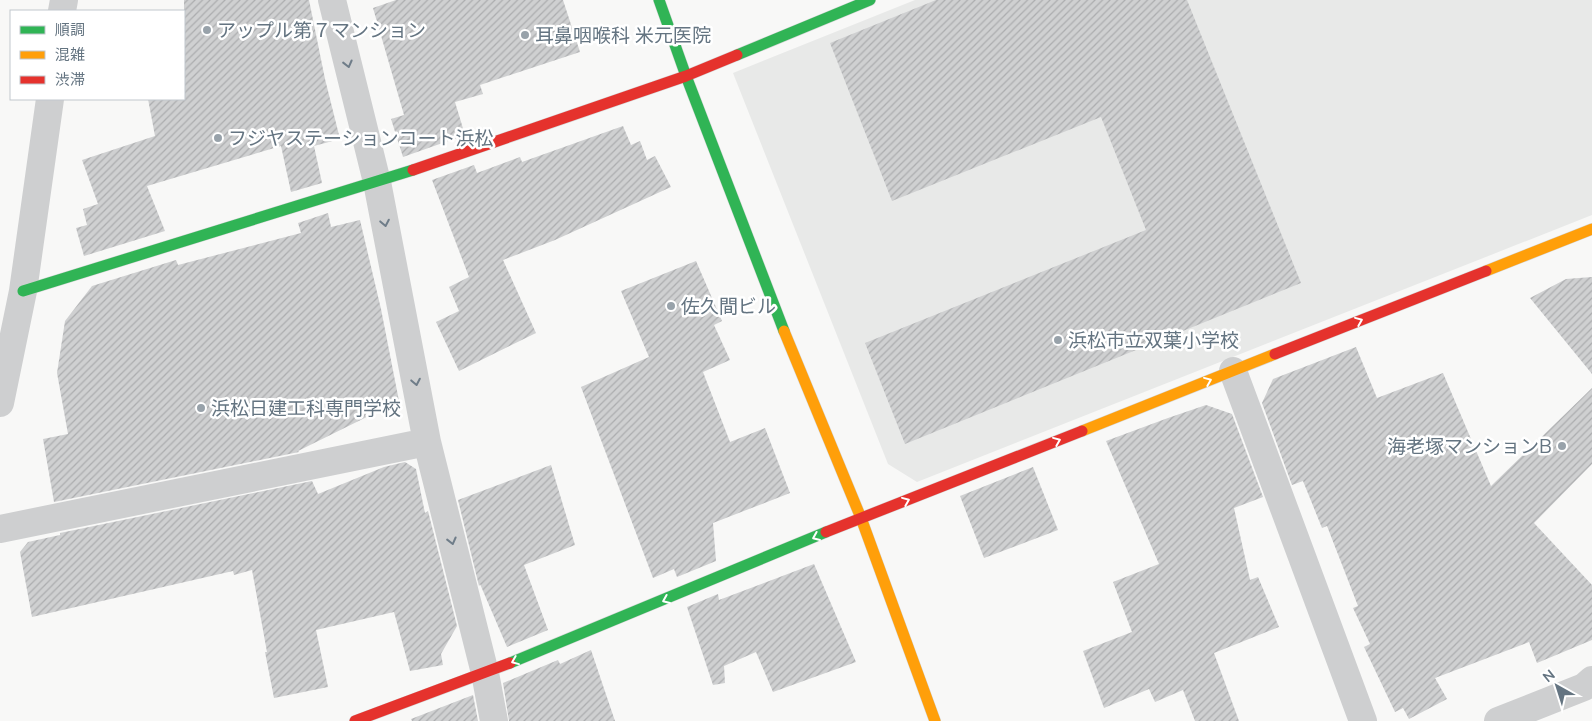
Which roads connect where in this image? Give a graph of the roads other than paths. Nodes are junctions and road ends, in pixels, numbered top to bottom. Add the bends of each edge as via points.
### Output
1 (332, 0) edge
2 (659, 0) edge
3 (870, 0) edge
4 (686, 76) junction
5 (50, 100) edge
6 (377, 182) junction
7 (1592, 229) edge
8 (23, 291) junction
9 (1233, 371) junction
10 (0, 403) edge
11 (427, 442) junction
12 (861, 518) junction
13 (0, 529) edge
14 (485, 673) junction
15 (1589, 689) edge
16 (355, 721) edge
17 (494, 721) edge
18 (935, 721) edge
19 (1362, 721) edge
20 (1498, 721) edge

1 -> 6 street
2 - 4 street
3 - 4 street
4 - 6 street
4 - 12 street via 766,288
5 - 8 street
6 - 8 street
6 -> 11 street
9 -> 7 street
8 - 10 street
12 -> 9 street
9 - 19 street
11 - 13 street
11 -> 14 street
12 -> 14 street
12 - 18 street
14 - 16 street
14 - 17 street
15 - 20 street

